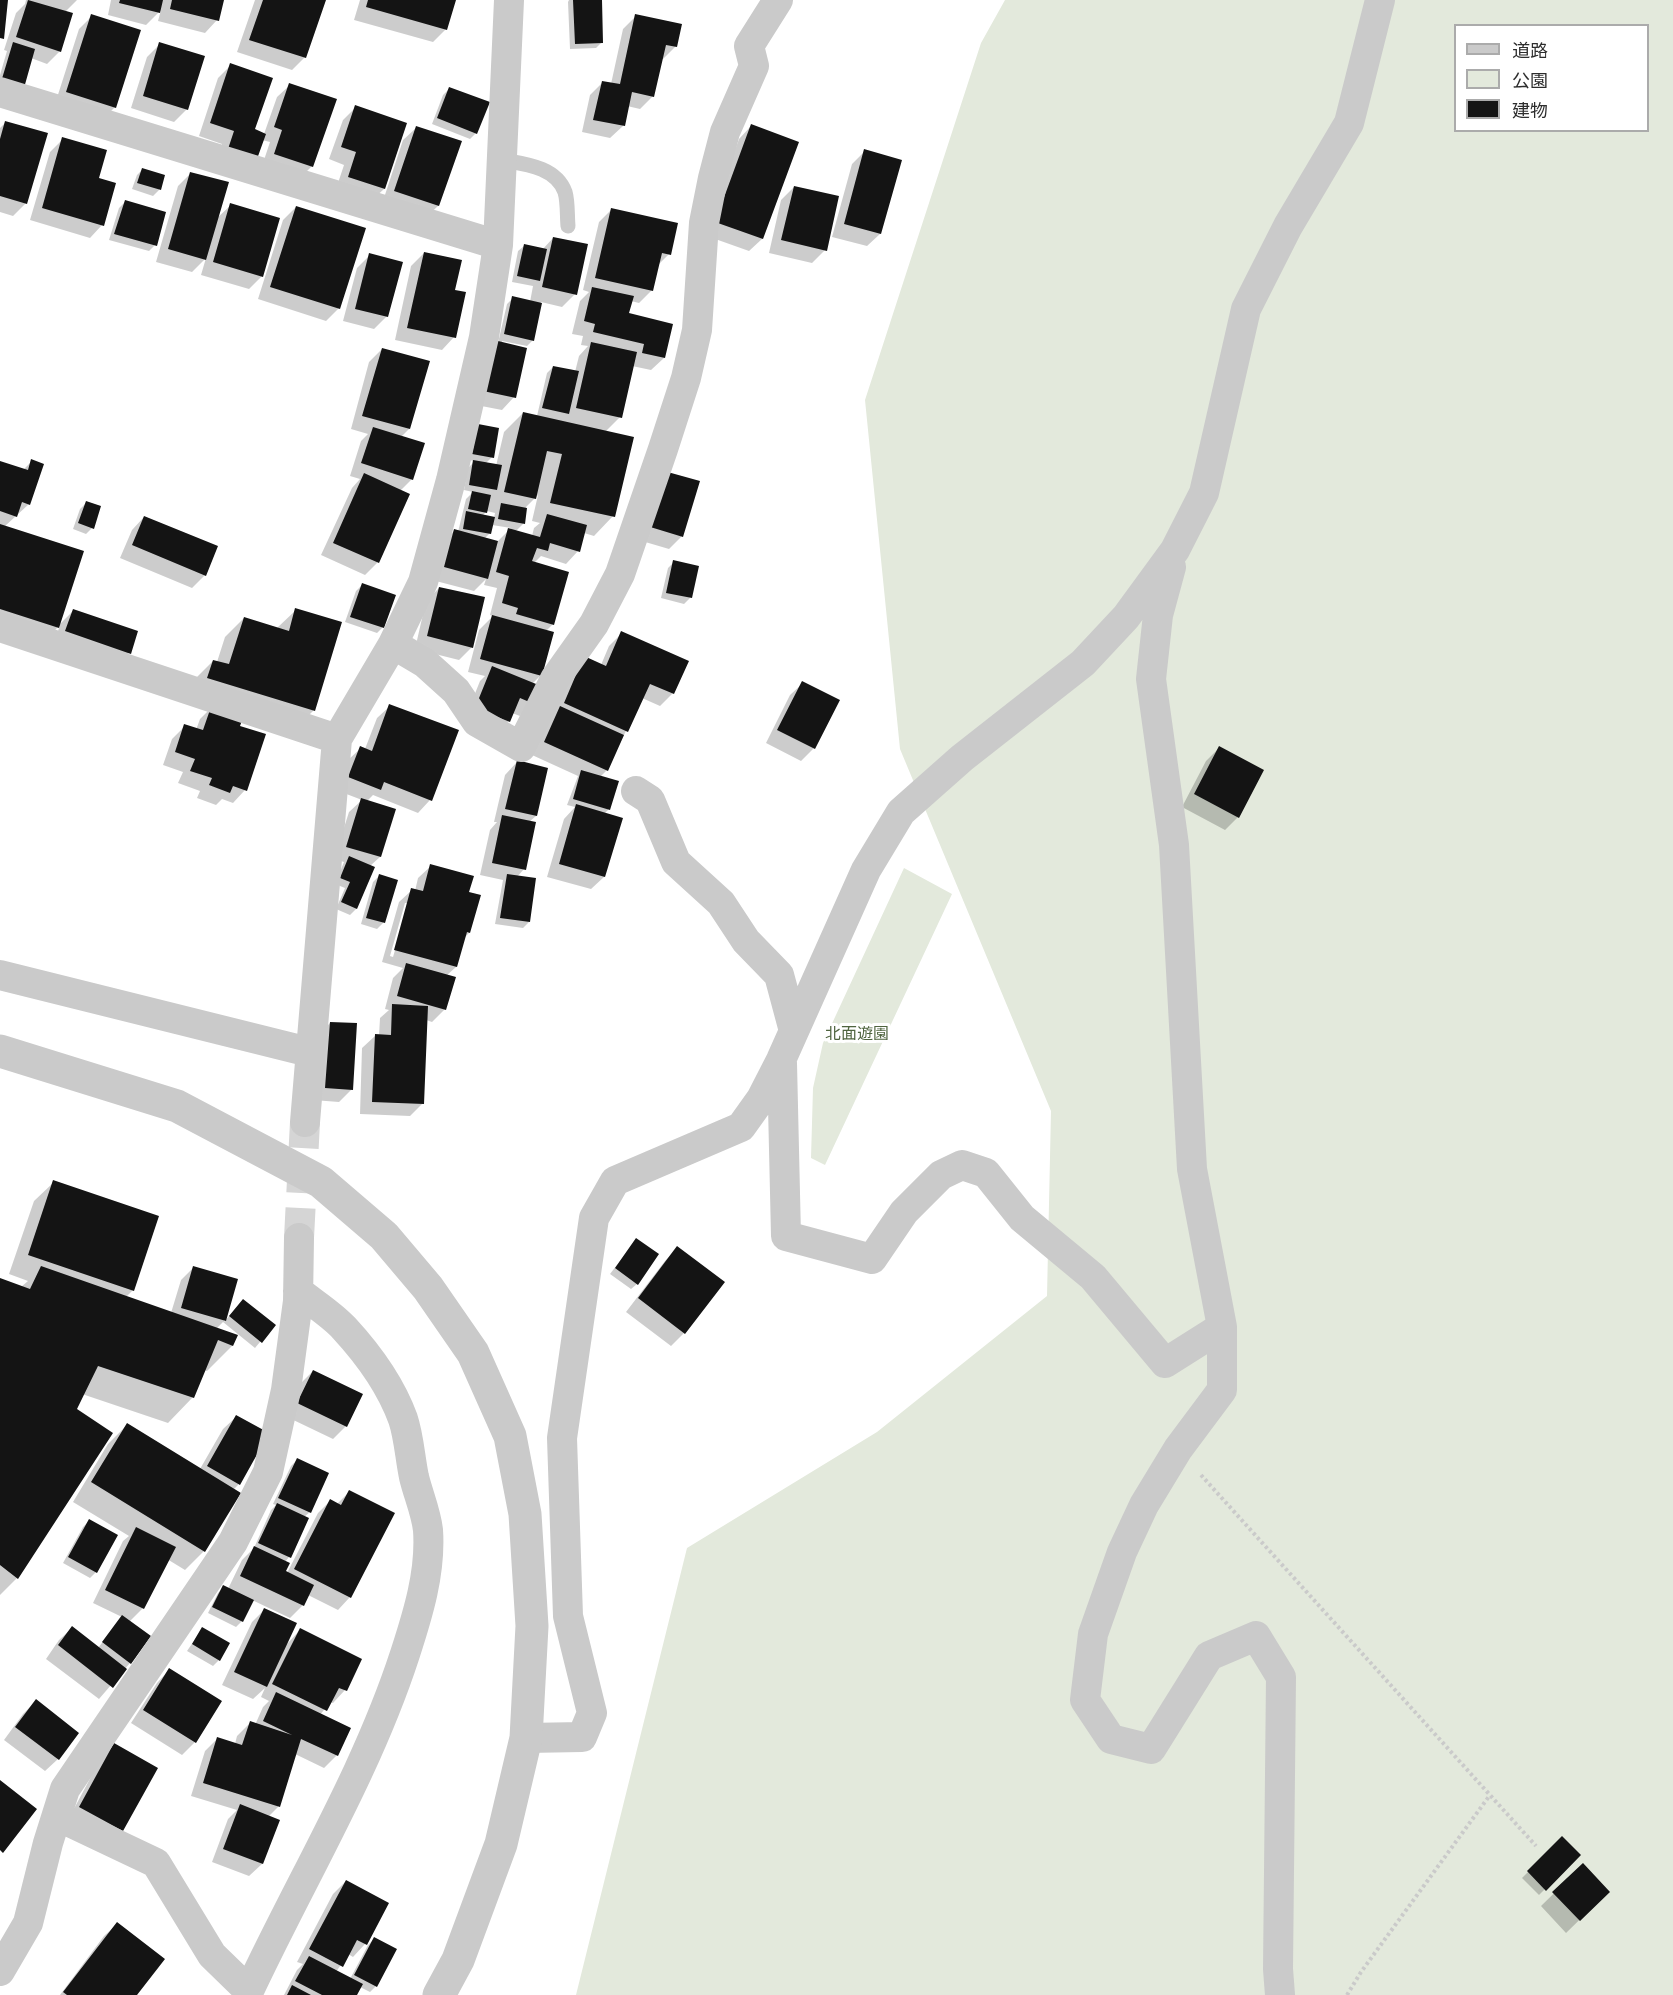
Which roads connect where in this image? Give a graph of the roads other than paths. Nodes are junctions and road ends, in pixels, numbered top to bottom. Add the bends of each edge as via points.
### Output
1 (509, 0) edge
2 (778, 0) edge
3 (1380, 0) edge
4 (0, 92) edge
5 (503, 160) junction
6 (568, 226) dead end
7 (498, 245) junction
8 (1175, 550) junction
9 (0, 627) edge
10 (393, 644) junction
11 (337, 739) junction
12 (636, 791) dead end
13 (0, 975) edge
14 (794, 1031) junction
15 (0, 1051) edge
16 (309, 1052) junction
17 (782, 1060) junction
18 (305, 1122) tunnel mouth
19 (299, 1238) tunnel mouth
20 (298, 1291) junction
21 (1222, 1327) junction
22 (526, 1738) junction
23 (57, 1816) junction
24 (0, 1971) edge
25 (248, 1993) edge
26 (439, 1995) edge
27 (1280, 1995) edge

1 - 5 street
2 - 10 street via 749,46 754,66 712,177 704,223 697,330 686,378 640,518 620,574 594,624 555,679 521,747 477,722 456,691 425,663
3 - 8 street via 1349,123 1288,226 1246,309 1204,493
4 - 7 street
5 - 6 lane via 538,167 558,181 565,192
5 - 7 street
7 - 10 street via 484,337 448,492 423,582
8 - 14 street via 1126,617 1083,663 962,758 902,812 866,870
8 - 21 street via 1158,615 1151,679 1174,844 1192,1169
9 - 11 street
10 - 11 street
11 - 16 street
12 - 14 street via 650,800 676,862 721,903 746,941 779,975
13 - 16 street
14 - 17 street
15 - 22 street via 177,1106 321,1182 384,1236 429,1288 473,1353 510,1436 525,1514 532,1626
16 - 18 street
17 - 21 street via 786,1236 872,1259 904,1212 941,1175 962,1165 986,1173 1022,1218 1093,1277 1165,1364
17 - 22 street via 741,1127 615,1181 594,1218 562,1438 568,1616 592,1713 582,1737
19 - 20 street
20 - 23 street via 286,1390 268,1472 232,1542 65,1789
20 - 25 street via 343,1327 381,1375 403,1419 428,1528 426,1576 411,1637 383,1715
21 - 27 street via 1222,1390 1178,1449 1144,1505 1122,1552 1093,1634 1085,1700 1111,1739 1150,1749 1209,1656 1256,1636 1281,1677
22 - 26 street via 501,1845 458,1960
23 - 24 street via 28,1923
23 - 25 street via 156,1863 212,1955

